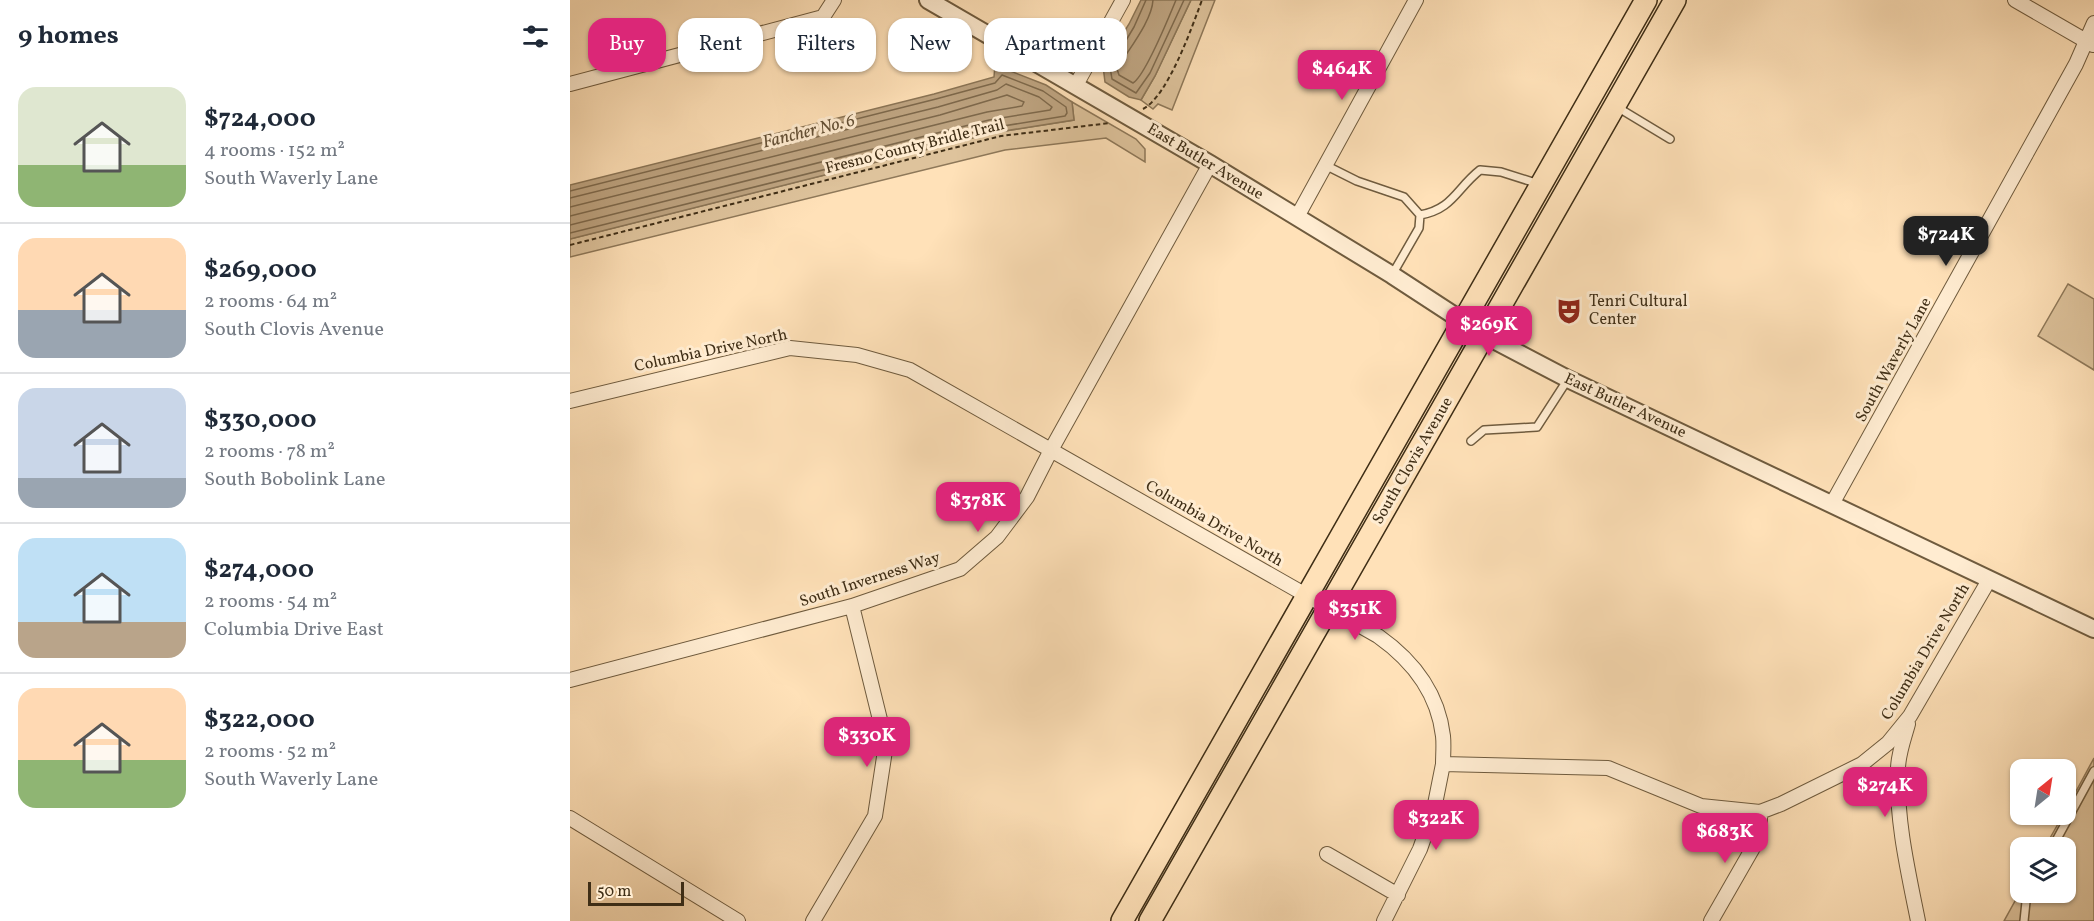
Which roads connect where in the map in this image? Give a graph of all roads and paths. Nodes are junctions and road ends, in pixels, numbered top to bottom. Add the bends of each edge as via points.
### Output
1 (834, 0) edge
2 (928, 0) edge
3 (1123, 0) edge
4 (1202, 0) edge
5 (1416, 0) edge
6 (1646, 0) edge
7 (1675, 0) edge
8 (2014, 0) edge
9 (2094, 23) edge
10 (2090, 43) edge
11 (570, 84) edge
12 (1076, 85) junction
13 (1615, 106) junction
14 (1128, 117) junction
15 (1670, 139) dead end
16 (1210, 164) junction
17 (1325, 165) junction
18 (1540, 185) junction
19 (1420, 214) junction
20 (1297, 217) junction
21 (570, 245) edge
22 (1392, 275) junction
23 (1464, 320) junction
24 (1484, 335) junction
25 (1568, 379) junction
26 (570, 400) edge
27 (1471, 441) dead end
28 (1051, 450) junction
29 (1832, 504) junction
30 (1989, 580) junction
31 (1307, 596) junction
32 (852, 606) junction
33 (1329, 608) junction
34 (2094, 629) edge
35 (570, 680) edge
36 (1910, 716) junction
37 (1443, 764) junction
38 (2094, 771) edge
39 (1760, 812) junction
40 (570, 818) edge
41 (2058, 837) edge
42 (1327, 854) dead end
43 (1398, 895) junction
44 (2026, 903) edge
45 (1389, 919) edge
46 (738, 921) edge
47 (813, 921) edge
48 (1122, 921) edge
49 (1150, 921) edge
50 (1711, 921) edge
51 (1918, 921) edge
52 (2024, 921) edge

1 - 11 street via 823,17
2 - 12 street, East Butler Avenue
3 - 12 street
4 - 14 path, Fresno County Bridle Trail via 1178,63 1151,105
5 - 17 street
6 - 18 main road, South Clovis Avenue
7 - 13 main road, South Clovis Avenue
8 - 10 street
9 - 10 street, South Waverly Lane
10 - 29 street, South Waverly Lane
12 - 14 street, East Butler Avenue
13 - 15 lane
13 - 24 main road, South Clovis Avenue
14 - 16 street, East Butler Avenue
14 - 21 path, Fresno County Bridle Trail via 1116,122 1001,136
16 - 20 street, East Butler Avenue
16 - 28 street, South Inverness Way
17 - 19 lane via 1404,197
17 - 20 street
18 - 19 lane via 1501,172 1480,170 1435,212
18 - 23 main road, South Clovis Avenue
19 - 22 lane via 1419,228
20 - 22 street, East Butler Avenue
22 - 23 street, East Butler Avenue
23 - 24 street, East Butler Avenue
23 - 31 main road, South Clovis Avenue
24 - 25 street, East Butler Avenue
24 - 33 main road, South Clovis Avenue
25 - 27 lane via 1537,427 1484,430
25 - 29 street, East Butler Avenue
26 - 28 street, Columbia Drive North via 790,348 857,355 910,370
28 - 31 street, Columbia Drive North
28 - 32 street, South Inverness Way via 1027,497 997,537 960,569
29 - 30 street, East Butler Avenue
30 - 34 street, East Butler Avenue
30 - 36 street, Columbia Drive North
31 - 33 street, Columbia Drive North
31 - 48 main road, South Clovis Avenue
32 - 35 street, South Inverness Way
32 - 47 street via 886,744 875,816
33 - 37 street, Columbia Drive North via 1378,636 1413,666 1437,710 1443,736
33 - 49 main road, South Clovis Avenue
36 - 39 street, Columbia Drive North via 1888,743 1862,764
36 - 51 street via 1900,749 1898,779 1903,842
37 - 39 street, Columbia Drive North via 1608,768 1701,806
37 - 43 street via 1429,826
38 - 41 lane
39 - 50 street via 1758,839
40 - 46 street
42 - 43 street
43 - 45 street
44 - 52 lane

